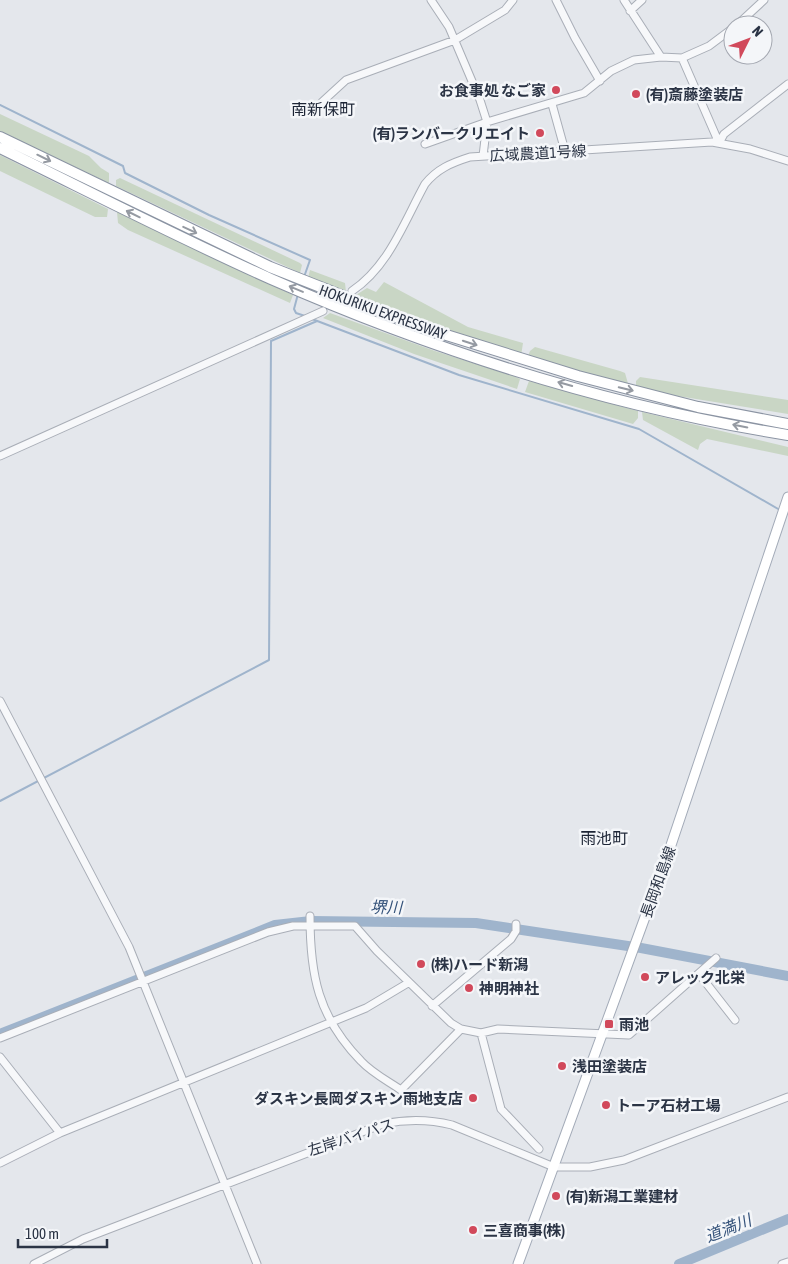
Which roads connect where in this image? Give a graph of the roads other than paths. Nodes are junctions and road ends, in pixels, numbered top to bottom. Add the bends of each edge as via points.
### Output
1 (431, 0) edge
2 (513, 0) edge
3 (556, 0) edge
4 (624, 0) edge
5 (642, 0) edge
6 (764, 0) edge
7 (630, 11) junction
8 (748, 15) edge
9 (723, 36) edge
10 (455, 40) junction
11 (661, 57) junction
12 (682, 58) junction
13 (600, 81) junction
14 (788, 84) edge
15 (322, 102) dead end
16 (552, 104) junction
17 (487, 122) junction
18 (0, 137) edge
19 (719, 143) junction
20 (425, 144) dead end
21 (0, 148) edge
22 (565, 151) junction
23 (483, 156) junction
24 (788, 161) edge
25 (352, 291) dead end
26 (323, 311) dead end
27 (788, 424) edge
28 (788, 435) edge
29 (0, 456) edge
30 (788, 497) edge
31 (0, 701) edge
32 (310, 916) dead end
33 (516, 924) dead end
34 (310, 926) junction
35 (716, 958) dead end
36 (699, 974) junction
37 (143, 982) junction
38 (408, 983) junction
39 (432, 1006) junction
40 (735, 1020) dead end
41 (332, 1023) junction
42 (461, 1029) junction
43 (480, 1033) junction
44 (603, 1033) junction
45 (0, 1038) edge
46 (0, 1057) edge
47 (184, 1081) junction
48 (788, 1096) edge
49 (60, 1133) junction
50 (539, 1149) dead end
51 (0, 1163) edge
52 (554, 1167) junction
53 (225, 1184) junction
54 (788, 1262) edge
55 (34, 1264) edge
56 (257, 1264) edge
57 (518, 1264) edge
58 (782, 1264) edge

1 - 10 street
2 - 10 street via 499,14
3 - 13 street
4 - 7 street
5 - 7 street
6 - 8 street
7 - 11 street
9 - 12 street
10 - 15 street via 346,80
10 - 17 street
11 - 12 street
11 - 13 street via 634,60 611,71
12 - 19 street
13 - 16 street via 584,93
14 - 19 street via 724,134
16 - 17 street
16 - 22 street
17 - 20 street
17 - 23 street
18 -> 27 highway, HOKURIKU EXPRESSWAY via 270,267 427,329 578,376 698,408
19 - 22 street, 広域農道1号線
19 - 24 street, 広域農道1号線 via 750,148
28 -> 21 highway, HOKURIKU EXPRESSWAY via 629,401 516,370 420,338 270,278
22 - 23 street, 広域農道1号線
23 - 25 street, 広域農道1号線 via 456,161 433,175 385,258 374,273
26 - 29 street
30 - 44 main road, 長岡和島線 via 683,812
31 - 37 street via 129,947
32 - 34 street
33 - 39 street via 511,940
34 - 37 street via 277,929
34 - 38 street via 355,926
34 - 41 street via 314,981
35 - 36 street
36 - 40 street
36 - 44 street via 634,1033
37 - 45 street
37 - 47 street
38 - 39 street
38 - 41 street via 382,1001
39 - 42 street
41 - 42 street via 361,1062 402,1090
41 - 47 street
42 - 43 street
43 - 44 street via 498,1029
43 - 50 street via 501,1109
44 - 52 main road, 長岡和島線
46 - 49 street
47 - 49 street
47 - 53 street
48 - 52 street, 左岸バイパス via 624,1160 590,1167
49 - 51 street
52 - 53 street, 左岸バイパス via 452,1125 413,1119 369,1128
52 - 57 main road, 長岡和島線
53 - 55 street, 左岸バイパス via 83,1239
53 - 56 street
54 - 58 street

